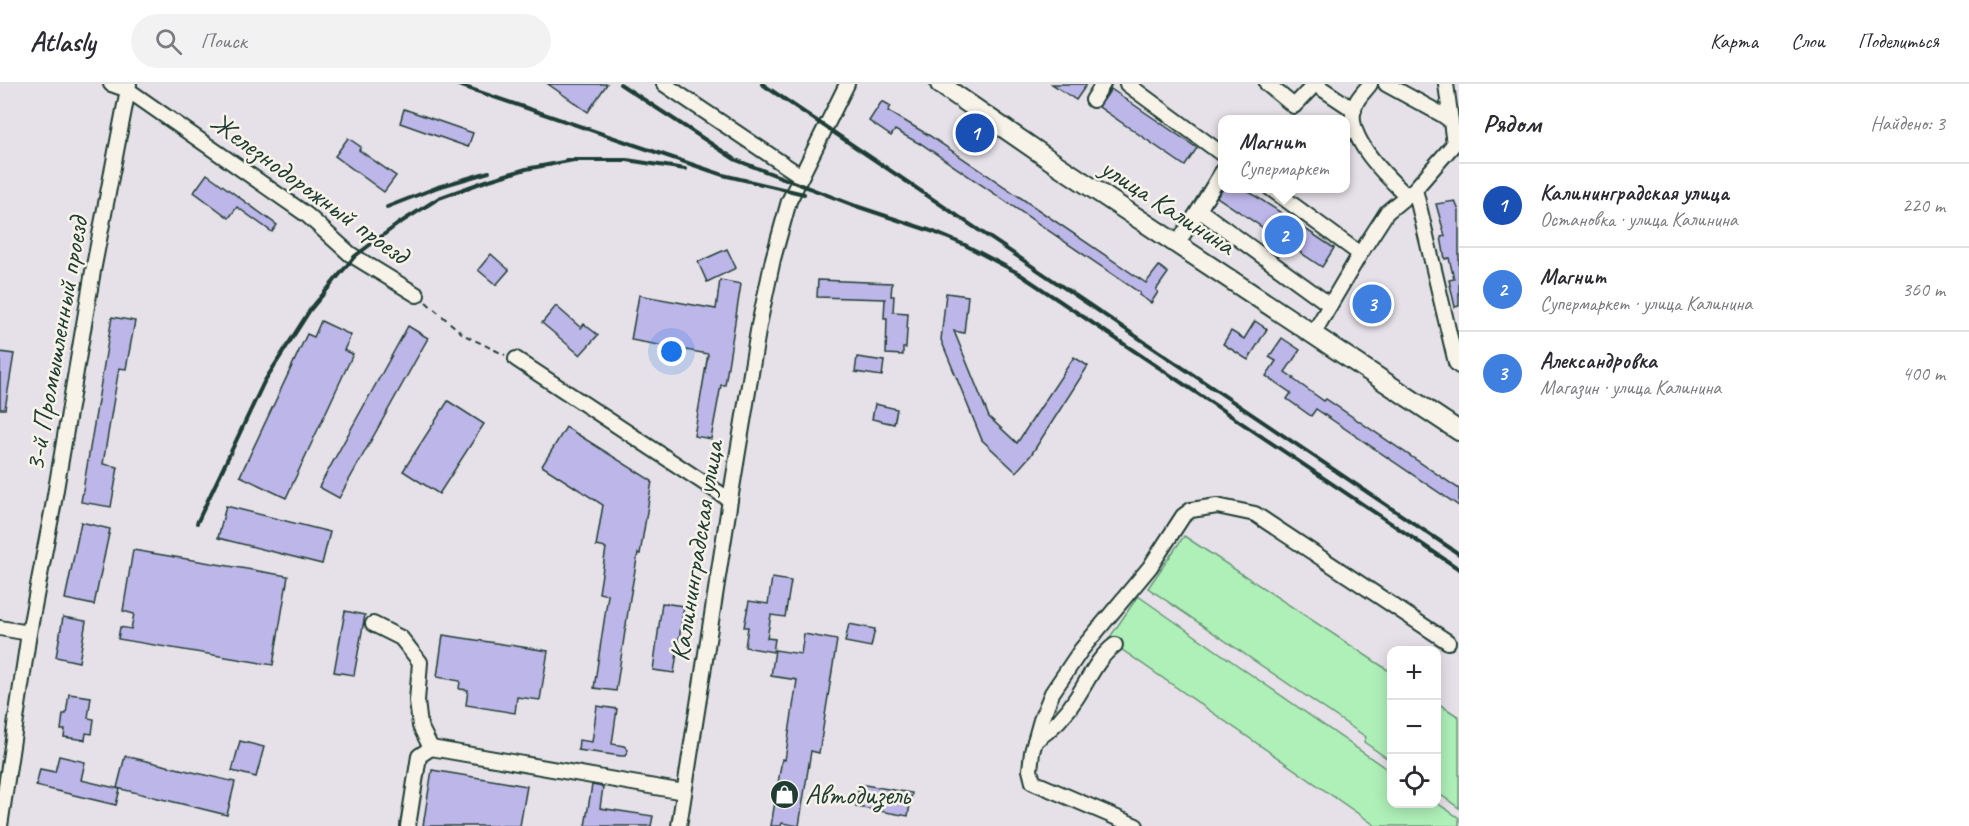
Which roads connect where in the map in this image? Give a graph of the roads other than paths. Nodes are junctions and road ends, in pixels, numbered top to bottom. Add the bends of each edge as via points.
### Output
1 (111, 84) edge
2 (664, 84) edge
3 (847, 84) edge
4 (940, 84) edge
5 (1103, 84) edge
6 (1127, 84) edge
7 (1267, 84) edge
8 (1370, 84) edge
9 (1386, 84) edge
10 (1446, 84) edge
11 (127, 86) edge
12 (1093, 100) dead end
13 (1354, 110) junction
14 (1451, 121) junction
15 (1218, 151) edge
16 (801, 176) junction
17 (1218, 179) edge
18 (1276, 193) edge
19 (1411, 193) junction
20 (1199, 210) junction
21 (1177, 244) junction
22 (1360, 254) junction
23 (417, 296) road end
24 (1330, 305) junction
25 (1313, 334) junction
26 (516, 359) road end
27 (1459, 366) edge
28 (1459, 431) edge
29 (730, 500) junction
30 (373, 624) dead end
31 (0, 628) edge
32 (29, 633) junction
33 (1448, 642) dead end
34 (1114, 645) dead end
35 (1035, 741) junction
36 (431, 748) junction
37 (684, 792) junction
38 (0, 826) edge
39 (408, 826) edge
40 (679, 826) edge
41 (1136, 826) edge

1 - 11 street, Железнодорожный проезд
2 - 16 street
3 - 16 street, Калининградская улица
4 - 21 main road, улица Калинина
5 - 12 street
6 - 15 street
7 - 13 street via 1294,106 1315,84
8 - 13 street
9 - 14 street
10 - 14 street
11 - 23 street, Железнодорожный проезд via 307,215 351,254
11 - 32 street, 3-й Промышленный проезд
13 - 19 street via 1359,142 1384,173
14 - 19 street via 1454,144
16 - 29 street, Калининградская улица via 789,201 773,259
17 - 20 street
18 - 22 street
19 - 22 street via 1388,212
19 - 27 street
20 - 21 street
20 - 24 street
21 - 25 main road, улица Калинина
22 - 24 street
24 - 25 street
25 - 28 main road, улица Калинина
26 - 29 street
29 - 37 street, Калининградская улица
30 - 36 street via 401,638 420,662 420,726
31 - 32 street
32 - 38 street, 3-й Промышленный проезд
33 - 35 street via 1255,514 1217,506 1191,510 1183,516 1151,575 1081,650 1052,693
34 - 35 street via 1103,653 1060,720
35 - 41 street via 1030,770 1033,782
36 - 37 street
36 - 39 street via 419,756
37 - 40 street, Калининградская улица

